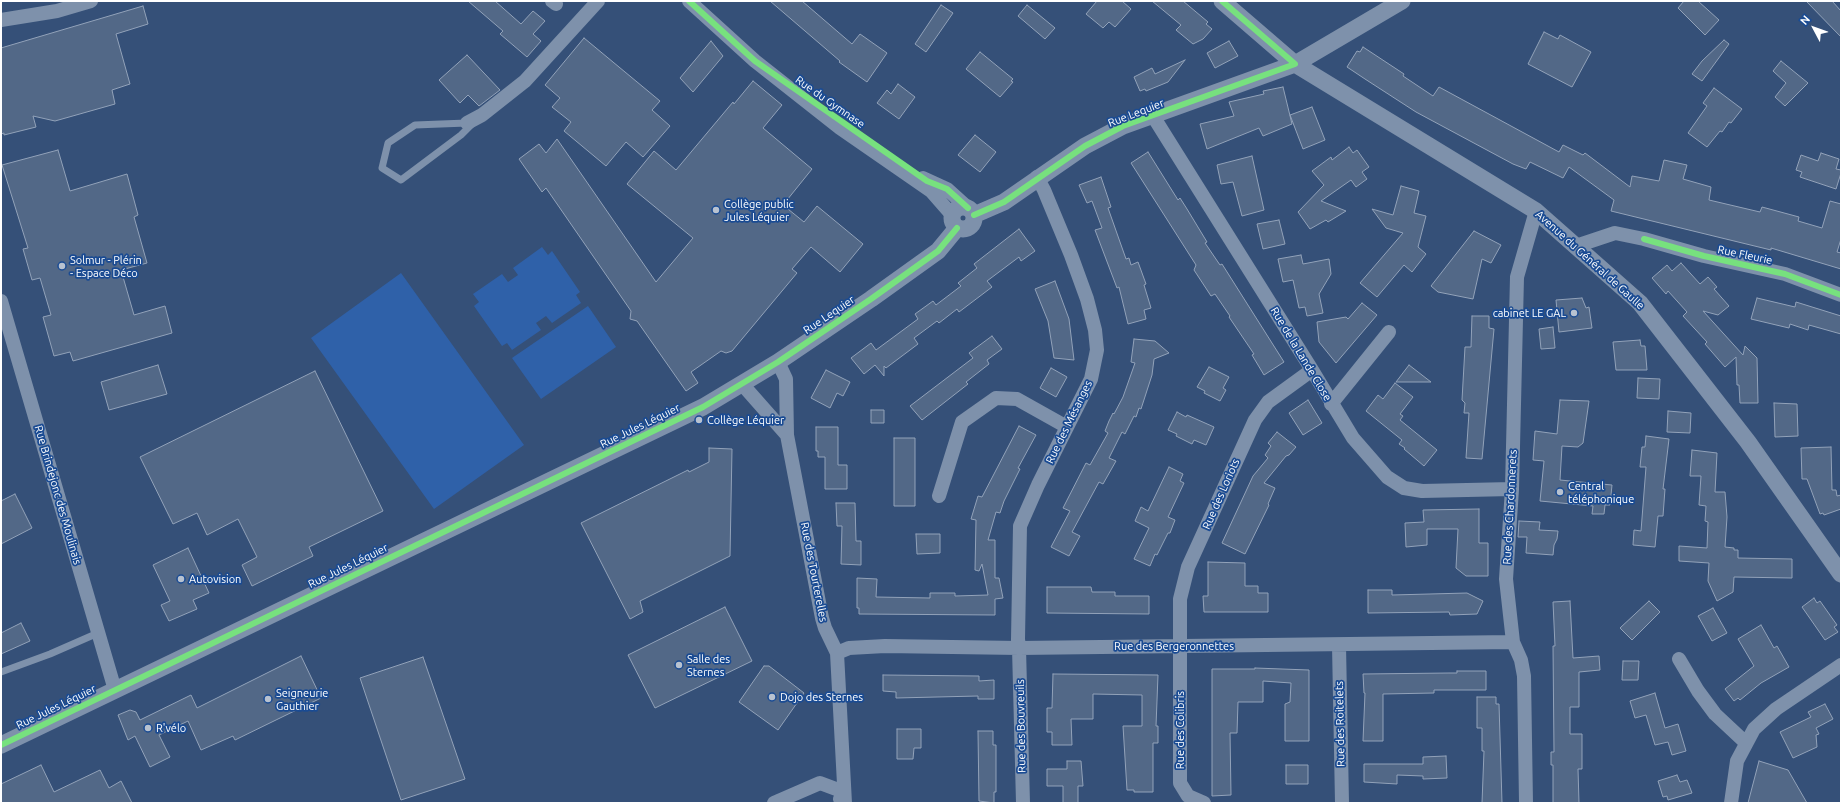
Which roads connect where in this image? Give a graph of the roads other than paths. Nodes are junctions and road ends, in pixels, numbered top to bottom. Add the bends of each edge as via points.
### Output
1 (91, 1) edge
2 (598, 1) edge
3 (689, 1) edge
4 (1222, 1) edge
5 (1402, 1) edge
6 (1, 20) edge
7 (754, 62) junction
8 (1296, 64) junction
9 (482, 115) junction
10 (1153, 116) junction
11 (467, 123) joint
12 (1037, 177) junction
13 (971, 211) junction
14 (1536, 211) junction
15 (954, 222) junction
16 (1576, 246) junction
17 (1841, 295) edge
18 (1, 301) edge
19 (1389, 332) dead end
20 (778, 362) junction
21 (1312, 370) junction
22 (742, 384) junction
23 (1331, 404) junction
24 (704, 407) joint
25 (1067, 427) junction
26 (787, 435) junction
27 (1512, 489) junction
28 (939, 496) dead end
29 (1841, 574) edge
30 (98, 633) junction
31 (1513, 642) junction
32 (1179, 645) junction
33 (1339, 645) junction
34 (1020, 648) junction
35 (837, 653) junction
36 (1679, 659) dead end
37 (1841, 666) edge
38 (1, 672) edge
39 (115, 690) junction
40 (1746, 743) junction
41 (1, 745) edge
42 (842, 799) edge
43 (774, 803) edge
44 (1023, 803) edge
45 (1204, 803) edge
46 (1342, 803) edge
47 (1526, 803) edge
48 (1731, 803) edge

1 - 6 street via 57,11
2 - 9 street via 525,82
3 - 7 street, Rue du Gymnase
4 - 8 street, Avenue du Général de Gaulle
5 - 8 street, Rue Lequier
7 - 13 street, Rue du Gymnase via 927,181 947,189
7 - 15 street, Rue du Gymnase via 840,128 931,191
8 - 10 street, Rue Lequier
8 - 14 street, Avenue du Général de Gaulle
9 - 11 street
9 - 11 lane via 461,136 401,180 382,168 388,143 415,125
10 - 12 street, Rue Lequier via 1123,126 1085,146
10 - 21 street, Rue de la Lande Close
12 - 13 street, Rue Lequier via 1004,202
12 - 25 street, Rue des Mésanges via 1071,256 1095,330 1097,350 1091,379
13 - 15 street via 974,219 971,226 965,229
14 - 16 street, Avenue du Général de Gaulle
14 - 27 street, Rue des Chardonnerets via 1517,277
15 - 20 street, Rue Lequier via 938,251
16 - 17 street, Rue Fleurie via 1615,233 1785,274
16 - 29 street, Avenue du Général de Gaulle via 1645,308 1748,442
18 - 30 street, Rue Brindejonc des Moulinais
19 - 23 street
20 - 22 street, Rue Lequier
20 - 26 street, Rue des Tourterelles via 786,379
21 - 23 street, Rue de la Lande Close
21 - 32 street, Rue des Loriots via 1268,402 1255,420 1188,567 1180,599
22 - 24 street, Rue Lequier
22 - 26 street
23 - 27 street, Rue de la Lande Close via 1352,438 1368,457 1387,477 1404,488 1422,491
24 - 39 street, Rue Jules Léquier
25 - 28 street via 1016,399 996,398 962,422
25 - 34 street, Rue des Mésanges via 1020,526
26 - 35 street, Rue des Tourterelles via 822,618
27 - 31 street, Rue des Chardonnerets via 1506,579
30 - 38 lane
30 - 39 street, Rue Brindejonc des Moulinais
31 - 33 street, Rue des Bergeronnettes
31 - 47 street, Rue des Chardonnerets via 1524,676
32 - 33 street, Rue des Bergeronnettes
32 - 34 street, Rue des Bergeronnettes
32 - 45 street, Rue des Colibris via 1180,783 1188,796
33 - 46 street, Rue des Roitelets
34 - 35 street, Rue des Bergeronnettes via 885,646 849,648
34 - 44 street, Rue des Bouvreuils
35 - 42 street, Rue des Tourterelles
36 - 40 street via 1715,714
37 - 40 street via 1776,709 1754,729
39 - 41 street, Rue Jules Léquier
40 - 48 street via 1737,761
42 - 43 street via 820,783

